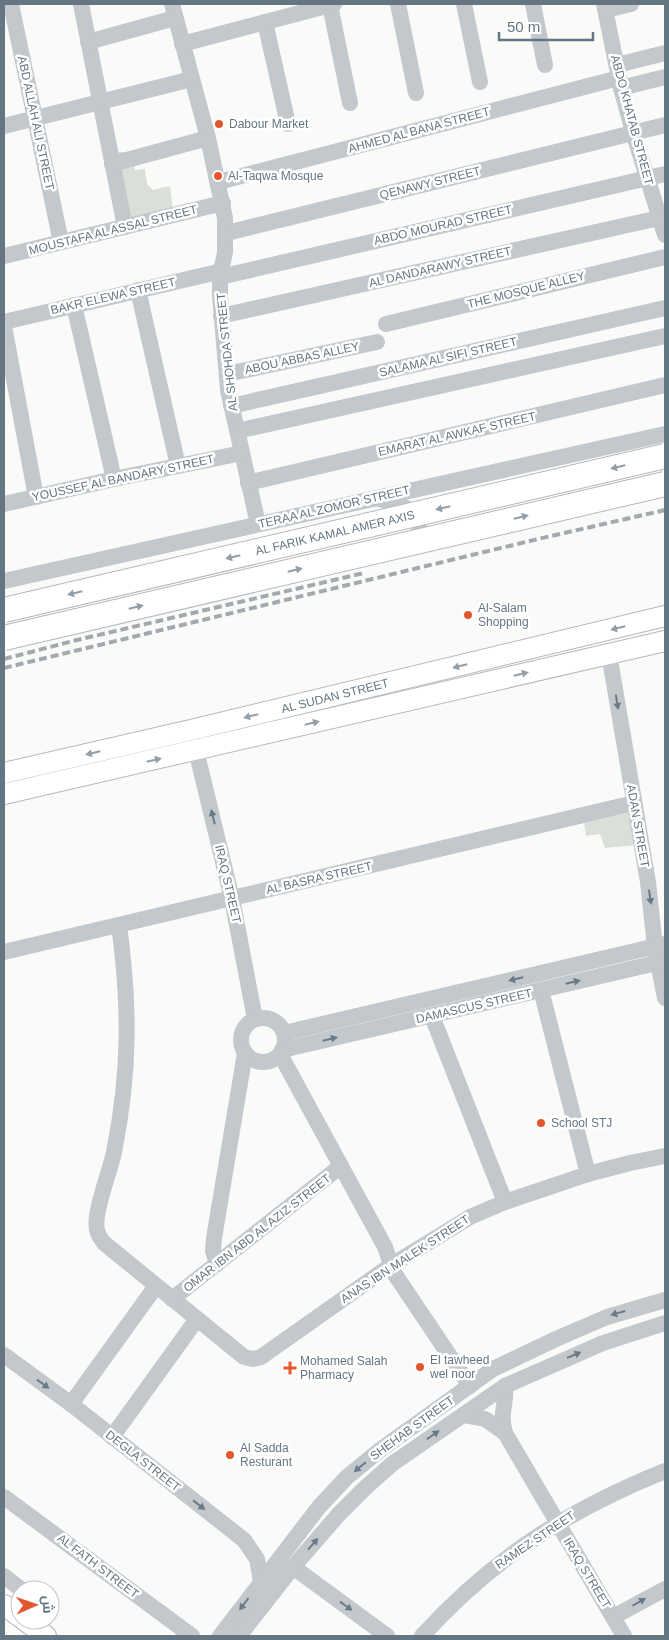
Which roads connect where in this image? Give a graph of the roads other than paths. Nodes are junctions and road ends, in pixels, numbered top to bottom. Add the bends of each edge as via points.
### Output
1 (11, 4) edge
2 (81, 4) edge
3 (332, 4) edge
4 (398, 4) edge
5 (464, 4) edge
6 (533, 4) edge
7 (631, 4) edge
8 (605, 7) edge
9 (173, 11) edge
10 (265, 22) junction
11 (88, 42) junction
12 (182, 44) junction
13 (665, 53) edge
14 (545, 65) dead end
15 (619, 77) junction
16 (665, 77) edge
17 (192, 79) junction
18 (480, 82) dead end
19 (416, 93) dead end
20 (100, 103) junction
21 (350, 103) dead end
22 (35, 119) junction
23 (288, 124) dead end
24 (665, 125) edge
25 (4, 126) edge
26 (633, 132) junction
27 (208, 138) junction
28 (112, 164) junction
29 (665, 174) edge
30 (647, 178) junction
31 (218, 182) junction
32 (223, 203) junction
33 (659, 218) junction
34 (125, 227) junction
35 (227, 233) junction
36 (665, 235) edge
37 (61, 242) junction
38 (4, 256) edge
39 (665, 257) edge
40 (221, 274) junction
41 (138, 290) junction
42 (74, 305) junction
43 (665, 308) edge
44 (221, 316) junction
45 (4, 322) edge
46 (386, 324) dead end
47 (4, 326) edge
48 (665, 336) edge
49 (377, 342) dead end
50 (226, 374) junction
51 (665, 386) edge
52 (231, 406) junction
53 (237, 431) junction
54 (665, 434) edge
55 (242, 453) junction
56 (665, 456) edge
57 (178, 466) junction
58 (488, 473) junction
59 (114, 479) junction
60 (248, 483) junction
61 (665, 484) edge
62 (36, 497) junction
63 (374, 498) junction
64 (4, 504) edge
65 (258, 524) junction
66 (500, 530) dead end
67 (396, 555) dead end
68 (4, 581) edge
69 (4, 610) edge
70 (665, 616) edge
71 (4, 638) edge
72 (665, 641) edge
73 (610, 654) junction
74 (191, 730) junction
75 (196, 750) junction
76 (4, 773) edge
77 (4, 794) edge
78 (634, 803) junction
79 (232, 899) junction
80 (119, 925) junction
81 (4, 952) edge
82 (661, 953) edge
83 (540, 990) junction
84 (665, 998) edge
85 (432, 1016) junction
86 (255, 1019) junction
87 (284, 1033) junction
88 (281, 1052) junction
89 (245, 1053) junction
90 (665, 1156) edge
91 (341, 1166) junction
92 (588, 1174) junction
93 (505, 1202) junction
94 (395, 1263) junction
95 (217, 1264) junction
96 (156, 1286) junction
97 (172, 1299) junction
98 (665, 1300) edge
99 (197, 1319) junction
100 (665, 1324) edge
101 (4, 1355) edge
102 (473, 1383) junction
103 (505, 1386) junction
104 (70, 1404) junction
105 (463, 1415) junction
106 (504, 1433) junction
107 (112, 1437) junction
108 (665, 1471) edge
109 (4, 1497) edge
110 (557, 1522) junction
111 (293, 1567) junction
112 (261, 1582) junction
113 (665, 1589) edge
114 (613, 1617) junction
115 (192, 1636) edge
116 (220, 1636) edge
117 (239, 1636) edge
118 (388, 1636) edge
119 (422, 1636) edge
120 (624, 1636) edge

1 - 22 street, ABD ALLAH ALI STREET
2 - 11 street
3 - 10 street
3 - 21 street
4 - 19 street
5 - 18 street
6 - 14 street
7 - 8 street
8 - 15 street, ABDO KHATAB STREET
9 - 11 street
9 - 12 street, AL SHOHDA STREET
10 - 12 street
10 - 23 street
11 - 20 street
12 - 17 street, AL SHOHDA STREET
13 - 15 street
15 - 16 street
15 - 26 street, ABDO KHATAB STREET
15 - 31 street, AHMED AL BANA STREET
17 - 20 street
17 - 27 street, AL SHOHDA STREET
20 - 22 street
20 - 28 street
22 - 25 street
22 - 37 street, ABD ALLAH ALI STREET
24 - 26 street, QENAWY STREET
26 - 30 street, ABDO KHATAB STREET
26 - 35 street, QENAWY STREET
27 - 28 street
27 - 31 street, AL SHOHDA STREET
28 - 34 street
29 - 30 street, ABDO MOURAD STREET
30 - 33 street, ABDO KHATAB STREET
30 - 40 street, ABDO MOURAD STREET
31 - 32 street, AL SHOHDA STREET
32 - 34 street, MOUSTAFA AL ASSAL STREET
32 - 35 street, AL SHOHDA STREET
33 - 36 street, ABDO KHATAB STREET
33 - 44 street, AL DANDARAWY STREET
34 - 37 street, MOUSTAFA AL ASSAL STREET
35 - 40 street, AL SHOHDA STREET
37 - 38 street, MOUSTAFA AL ASSAL STREET
39 - 46 street, THE MOSQUE ALLEY
40 - 41 street, BAKR ELEWA STREET
40 - 44 street, AL SHOHDA STREET
41 - 42 street, BAKR ELEWA STREET
41 - 57 street
42 - 45 street, BAKR ELEWA STREET
42 - 59 street
43 - 52 street, SALAMA AL SIFI STREET
44 - 50 street, AL SHOHDA STREET
47 - 62 street
48 - 53 street
49 - 50 street, ABOU ABBAS ALLEY
50 - 52 street, AL SHOHDA STREET
51 - 60 street, EMARAT AL AWKAF STREET
52 - 53 street, AL SHOHDA STREET
53 - 55 street, AL SHOHDA STREET
54 - 58 street, TERAA AL ZOMOR STREET
55 - 57 street, YOUSSEF AL BANDARY STREET
55 - 60 street, AL SHOHDA STREET
56 -> 69 highway, AL FARIK KAMAL AMER AXIS, bridge
57 - 59 street, YOUSSEF AL BANDARY STREET
58 - 63 street, TERAA AL ZOMOR STREET
58 - 66 street via 468,498 467,514 473,520
59 - 62 street, YOUSSEF AL BANDARY STREET
60 - 65 street, AL SHOHDA STREET
71 -> 61 highway, bridge
62 - 64 street, YOUSSEF AL BANDARY STREET
63 - 65 street, TERAA AL ZOMOR STREET
63 - 67 street via 404,506 419,523 418,538
65 - 68 street, TERAA AL ZOMOR STREET
70 -> 74 main road, AL SUDAN STREET
72 - 73 main road, AL SUDAN STREET
75 -> 73 main road, AL SUDAN STREET
73 -> 78 street, ADAN STREET
74 - 75 main road
74 -> 76 main road, AL SUDAN STREET
77 -> 75 main road, AL SUDAN STREET
79 -> 75 street, IRAQ STREET
78 - 79 street, AL BASRA STREET
78 -> 82 street, ADAN STREET
79 - 80 street, AL BASRA STREET
79 - 86 street, IRAQ STREET
80 - 81 street, AL BASRA STREET
80 - 96 street, ANAS IBN MALEK STREET via 126,973 126,1070 120,1118 97,1229 104,1244
83 -> 82 street, DAMASCUS STREET
82 - 84 street, ADAN STREET
82 -> 87 street, DAMASCUS STREET
83 - 85 street, DAMASCUS STREET
83 - 92 street
88 -> 85 street, DAMASCUS STREET
85 - 93 street
86 - 87 street via 267,1018 277,1023
86 - 89 street via 243,1030 241,1038
87 - 88 street
88 - 89 street via 267,1062 258,1062
88 - 91 street
89 - 95 street via 214,1238
90 - 92 street, ANAS IBN MALEK STREET
91 - 94 street
91 - 95 street, OMAR IBN ABD AL AZIZ STREET
92 - 93 street, ANAS IBN MALEK STREET
93 - 94 street, ANAS IBN MALEK STREET via 470,1217
94 - 99 street, ANAS IBN MALEK STREET via 261,1357 244,1357
94 - 102 street
95 - 97 street, OMAR IBN ABD AL AZIZ STREET
96 - 97 street, ANAS IBN MALEK STREET
96 - 104 street
97 - 99 street, ANAS IBN MALEK STREET
98 -> 102 street, SHEHAB STREET via 607,1317 556,1339 493,1369
99 - 107 street
103 -> 100 street, SHEHAB STREET via 603,1343
101 -> 104 street, DEGLA STREET
102 -> 112 street, SHEHAB STREET via 347,1477 319,1507
103 - 105 street, SHEHAB STREET
103 - 106 street, IRAQ STREET via 501,1416
104 - 107 street, DEGLA STREET
105 - 106 street, IRAQ STREET via 486,1420
111 -> 105 street, SHEHAB STREET via 365,1488 392,1464
106 - 110 street, IRAQ STREET
107 -> 112 street, DEGLA STREET via 244,1540 257,1559
108 - 110 street, RAMEZ STREET
109 - 115 street, AL FATH STREET
110 - 114 street, IRAQ STREET
110 - 119 street, RAMEZ STREET via 478,1581
111 - 117 street, SHEHAB STREET
111 -> 118 street
112 -> 116 street, SHEHAB STREET
114 -> 113 street
114 - 120 street, IRAQ STREET

